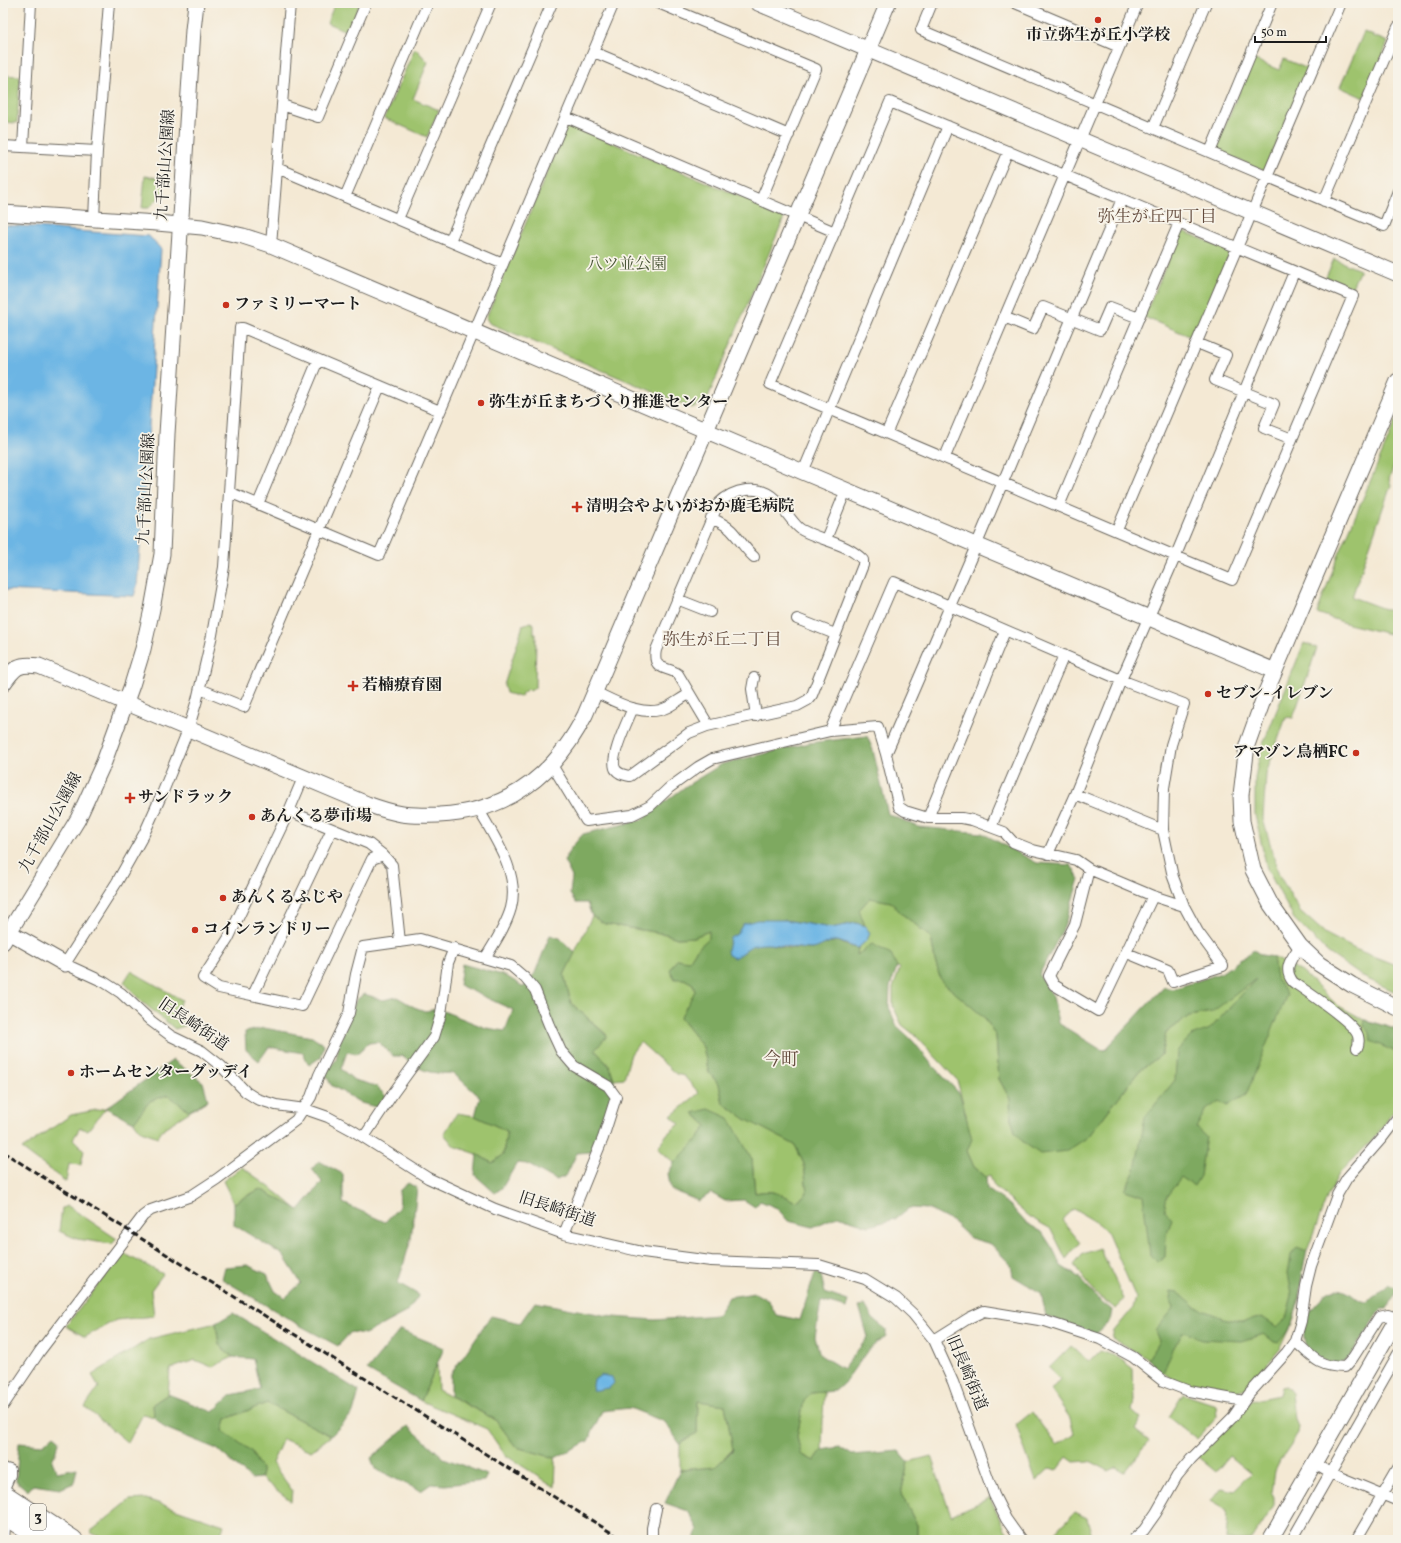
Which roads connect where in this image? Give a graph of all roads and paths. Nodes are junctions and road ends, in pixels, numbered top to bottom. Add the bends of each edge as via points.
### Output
1 (31, 3) edge
2 (109, 3) edge
3 (196, 3) edge
4 (290, 3) edge
5 (366, 3) edge
6 (428, 3) edge
7 (491, 3) edge
8 (552, 3) edge
9 (614, 3) edge
10 (658, 3) edge
11 (758, 3) edge
12 (888, 3) edge
13 (932, 3) edge
14 (1015, 3) edge
15 (1138, 3) edge
16 (1206, 3) edge
17 (1272, 3) edge
18 (1341, 3) edge
19 (1398, 27) edge
20 (1119, 47) junction
21 (869, 51) junction
22 (594, 52) junction
23 (1095, 104) junction
24 (282, 105) junction
25 (566, 117) junction
26 (948, 126) junction
27 (1153, 128) junction
28 (789, 135) junction
29 (1080, 140) junction
30 (3, 146) edge
31 (23, 147) junction
32 (97, 151) junction
33 (1008, 151) junction
34 (1210, 152) junction
35 (277, 168) junction
36 (1065, 175) junction
37 (1266, 176) junction
38 (1398, 191) edge
39 (346, 197) junction
40 (1122, 199) junction
41 (761, 200) junction
42 (1324, 201) junction
43 (1252, 212) junction
44 (3, 214) edge
45 (798, 216) junction
46 (94, 219) junction
47 (398, 219) junction
48 (1179, 223) junction
49 (181, 226) junction
50 (835, 232) junction
51 (450, 241) junction
52 (271, 245) junction
53 (1237, 248) junction
54 (503, 264) junction
55 (1294, 272) junction
56 (1398, 274) edge
57 (1004, 317) junction
58 (1139, 318) junction
59 (1072, 319) junction
60 (474, 332) junction
61 (1197, 342) junction
62 (318, 360) junction
63 (1398, 381) edge
64 (380, 386) junction
65 (1244, 391) junction
66 (830, 408) junction
67 (440, 412) junction
68 (706, 431) junction
69 (887, 432) junction
70 (1292, 440) junction
71 (945, 457) junction
72 (803, 472) junction
73 (1003, 482) junction
74 (846, 490) junction
75 (229, 492) junction
76 (258, 504) junction
77 (1059, 506) junction
78 (711, 518) junction
79 (319, 530) junction
80 (1117, 530) junction
81 (826, 539) junction
82 (976, 546) junction
83 (1176, 555) junction
84 (754, 557) dead end
85 (677, 599) junction
86 (949, 607) junction
87 (710, 612) dead end
88 (1148, 617) junction
89 (797, 619) dead end
90 (1005, 631) junction
91 (836, 634) junction
92 (1064, 656) junction
93 (1275, 671) junction
94 (754, 678) dead end
95 (1121, 680) junction
96 (3, 684) edge
97 (200, 689) junction
98 (595, 692) junction
99 (689, 694) junction
100 (126, 703) junction
101 (633, 708) junction
102 (756, 716) junction
103 (707, 726) junction
104 (188, 730) junction
105 (830, 731) junction
106 (886, 754) junction
107 (552, 766) junction
108 (303, 778) junction
109 (1075, 794) junction
110 (479, 810) junction
111 (289, 811) junction
112 (928, 818) junction
113 (991, 827) junction
114 (332, 829) junction
115 (1163, 830) junction
116 (1048, 854) junction
117 (383, 855) junction
118 (1089, 869) junction
119 (1153, 896) junction
120 (1184, 906) junction
121 (5, 935) edge
122 (400, 942) junction
123 (1300, 946) junction
124 (454, 948) junction
125 (1127, 953) junction
126 (486, 958) junction
127 (65, 964) junction
128 (253, 995) junction
129 (1398, 1008) edge
130 (1357, 1048) dead end
131 (304, 1109) junction
132 (1398, 1117) edge
133 (364, 1137) junction
134 (564, 1234) junction
135 (1398, 1318) edge
136 (934, 1340) junction
137 (1295, 1341) junction
138 (1398, 1354) edge
139 (1244, 1402) junction
140 (3, 1406) edge
141 (1315, 1464) junction
142 (3, 1468) edge
143 (1398, 1468) edge
144 (1330, 1473) junction
145 (3, 1492) edge
146 (1382, 1496) junction
147 (1398, 1501) edge
148 (3, 1507) edge
149 (656, 1509) dead end
150 (3, 1514) edge
151 (4, 1540) edge
152 (43, 1540) edge
153 (73, 1540) edge
154 (652, 1540) edge
155 (1021, 1540) edge
156 (1133, 1540) edge
157 (1270, 1540) edge
158 (1292, 1540) edge
159 (1356, 1540) edge

1 - 31 street
2 - 32 street
3 - 49 street, 九千部山公園線
4 - 24 street
5 - 24 street via 318,116
6 - 39 street
7 - 47 street
8 - 51 street
9 - 22 street
10 - 28 street via 816,69
11 - 21 street
12 - 21 street
13 - 23 street via 921,30
14 - 20 street
15 - 20 street
16 - 27 street
17 - 34 street
18 - 37 street
19 - 42 street
20 - 23 street
21 - 29 street
21 - 45 street
22 - 25 street
22 - 28 street
23 - 27 street
23 - 29 street
24 - 35 street
25 - 41 street
25 - 54 street
26 - 33 street
26 - 50 street via 890,102
26 - 66 street
27 - 34 street
28 - 41 street
29 - 36 street
29 - 43 street
30 - 31 street
31 - 32 street
32 - 46 street
33 - 36 street
33 - 69 street
34 - 37 street
35 - 39 street
35 - 52 street
36 - 40 street
36 - 57 street
37 - 42 street
37 - 43 street
38 - 42 street via 1384,226
39 - 47 street
40 - 48 street
40 - 59 street
41 - 45 street
43 - 53 street
43 - 56 street
44 - 46 street
45 - 50 street
45 - 68 street
46 - 49 street
47 - 51 street
48 - 53 street
48 - 58 street
49 - 52 street via 243,236
49 - 100 street, 九千部山公園線 via 162,554 143,649
50 - 66 street via 770,384
51 - 54 street
52 - 60 street
53 - 55 street
53 - 61 street
54 - 60 street
55 - 65 street
55 - 70 street via 1353,296
57 - 59 street via 1033,329 1043,306
57 - 71 street
58 - 59 street via 1110,307 1100,330
58 - 77 street
59 - 73 street
60 - 67 street
60 - 68 street
61 - 65 street via 1226,355 1215,380
61 - 80 street
62 - 64 street
62 - 75 street via 240,328
62 - 76 street
63 - 93 street
64 - 67 street
64 - 79 street
65 - 70 street via 1274,404 1264,428
65 - 83 street
66 - 69 street
66 - 72 street
67 - 79 street via 379,555
68 - 72 street
68 - 98 street
69 - 71 street
70 - 83 street via 1232,580
71 - 73 street
72 - 74 street
73 - 77 street
73 - 82 street
74 - 81 street
74 - 82 street
75 - 76 street
75 - 97 street via 224,567
76 - 79 street
77 - 80 street
78 - 81 street via 718,504 729,495 746,489 762,492 774,498 801,530
78 - 84 street via 731,530
78 - 85 street
79 - 97 street via 244,707
80 - 83 street
81 - 91 street via 854,551 863,560
82 - 86 street
82 - 88 street
83 - 88 street
85 - 87 street
85 - 99 street via 654,658 661,668 678,674
86 - 90 street
86 - 105 street via 894,582
86 - 106 street
88 - 93 street
88 - 95 street
89 - 91 street
90 - 92 street
90 - 112 street
91 - 102 street via 808,700 796,706
92 - 95 street
92 - 113 street
93 - 123 street via 1247,745 1241,795 1242,821 1253,870 1271,905
94 - 102 street via 752,689
95 - 109 street
95 - 115 street via 1184,704 1171,745 1166,773
96 - 100 street via 13,670 26,664 39,666
97 - 104 street
98 - 101 street
98 - 107 street via 577,731
99 - 101 street via 667,708 642,711
99 - 103 street
100 - 104 street
100 - 121 street, 九千部山公園線 via 104,762 78,819
101 - 103 street via 613,763 616,770 623,775 630,776 690,733
102 - 103 street
104 - 108 street
104 - 127 street via 144,834
105 - 106 street via 878,727
105 - 107 street via 712,759 669,788 650,806 632,815 586,821
106 - 112 street via 899,807
107 - 110 street via 510,797
108 - 110 street via 366,804 403,814 419,816
108 - 111 street
109 - 115 street
109 - 116 street
110 - 126 street via 506,860 513,881 511,907 503,928
111 - 114 street
111 - 128 street via 228,939 204,978 219,988
112 - 113 street via 967,819
113 - 116 street via 1004,832 1013,842
114 - 117 street via 369,844
114 - 128 street
115 - 120 street via 1173,877
116 - 118 street via 1076,860
117 - 122 street via 392,865
117 - 128 street via 372,859 302,1006
118 - 119 street
118 - 125 street via 1075,924 1049,976 1054,986 1098,1011
119 - 120 street
119 - 125 street
120 - 125 street via 1198,932 1223,966 1173,982 1168,970
121 - 127 street, 旧長崎街道
122 - 124 street via 420,939
122 - 131 street via 363,947 349,1013
123 - 129 street via 1319,964 1352,985
123 - 130 street via 1288,968 1289,976 1293,982 1349,1024 1358,1035
124 - 126 street
124 - 133 street via 448,963 442,1014 434,1037
126 - 134 street via 511,966 525,978 535,990 561,1051 574,1066 608,1086 616,1097 603,1138
127 - 131 street, 旧長崎街道 via 121,992 171,1036 202,1051 221,1066 257,1100
131 - 133 street, 旧長崎街道 via 328,1117
131 - 140 street via 296,1120 208,1185 191,1196 151,1210 143,1216 40,1351
132 - 137 street via 1347,1178 1338,1195 1306,1286
133 - 134 street, 旧長崎街道 via 428,1178 495,1209
134 - 136 street, 旧長崎街道 via 643,1252 711,1261 819,1264 865,1279 896,1298
135 - 137 street via 1388,1315 1379,1317 1345,1367 1322,1364
135 - 141 street
136 - 139 street via 984,1311 1045,1321 1100,1339 1133,1357 1163,1381 1189,1391
136 - 155 street, 旧長崎街道 via 953,1382 994,1495 1006,1519
137 - 139 street
138 - 144 street
139 - 156 street via 1233,1417 1186,1464 1156,1514
141 - 144 street
141 - 157 street
142 - 145 street via 10,1470
143 - 146 street
144 - 146 street
144 - 158 street
145 - 153 highway, 3
146 - 147 street
146 - 159 street
148 - 150 street
149 - 154 street
150 - 151 street
150 - 152 highway, 3

